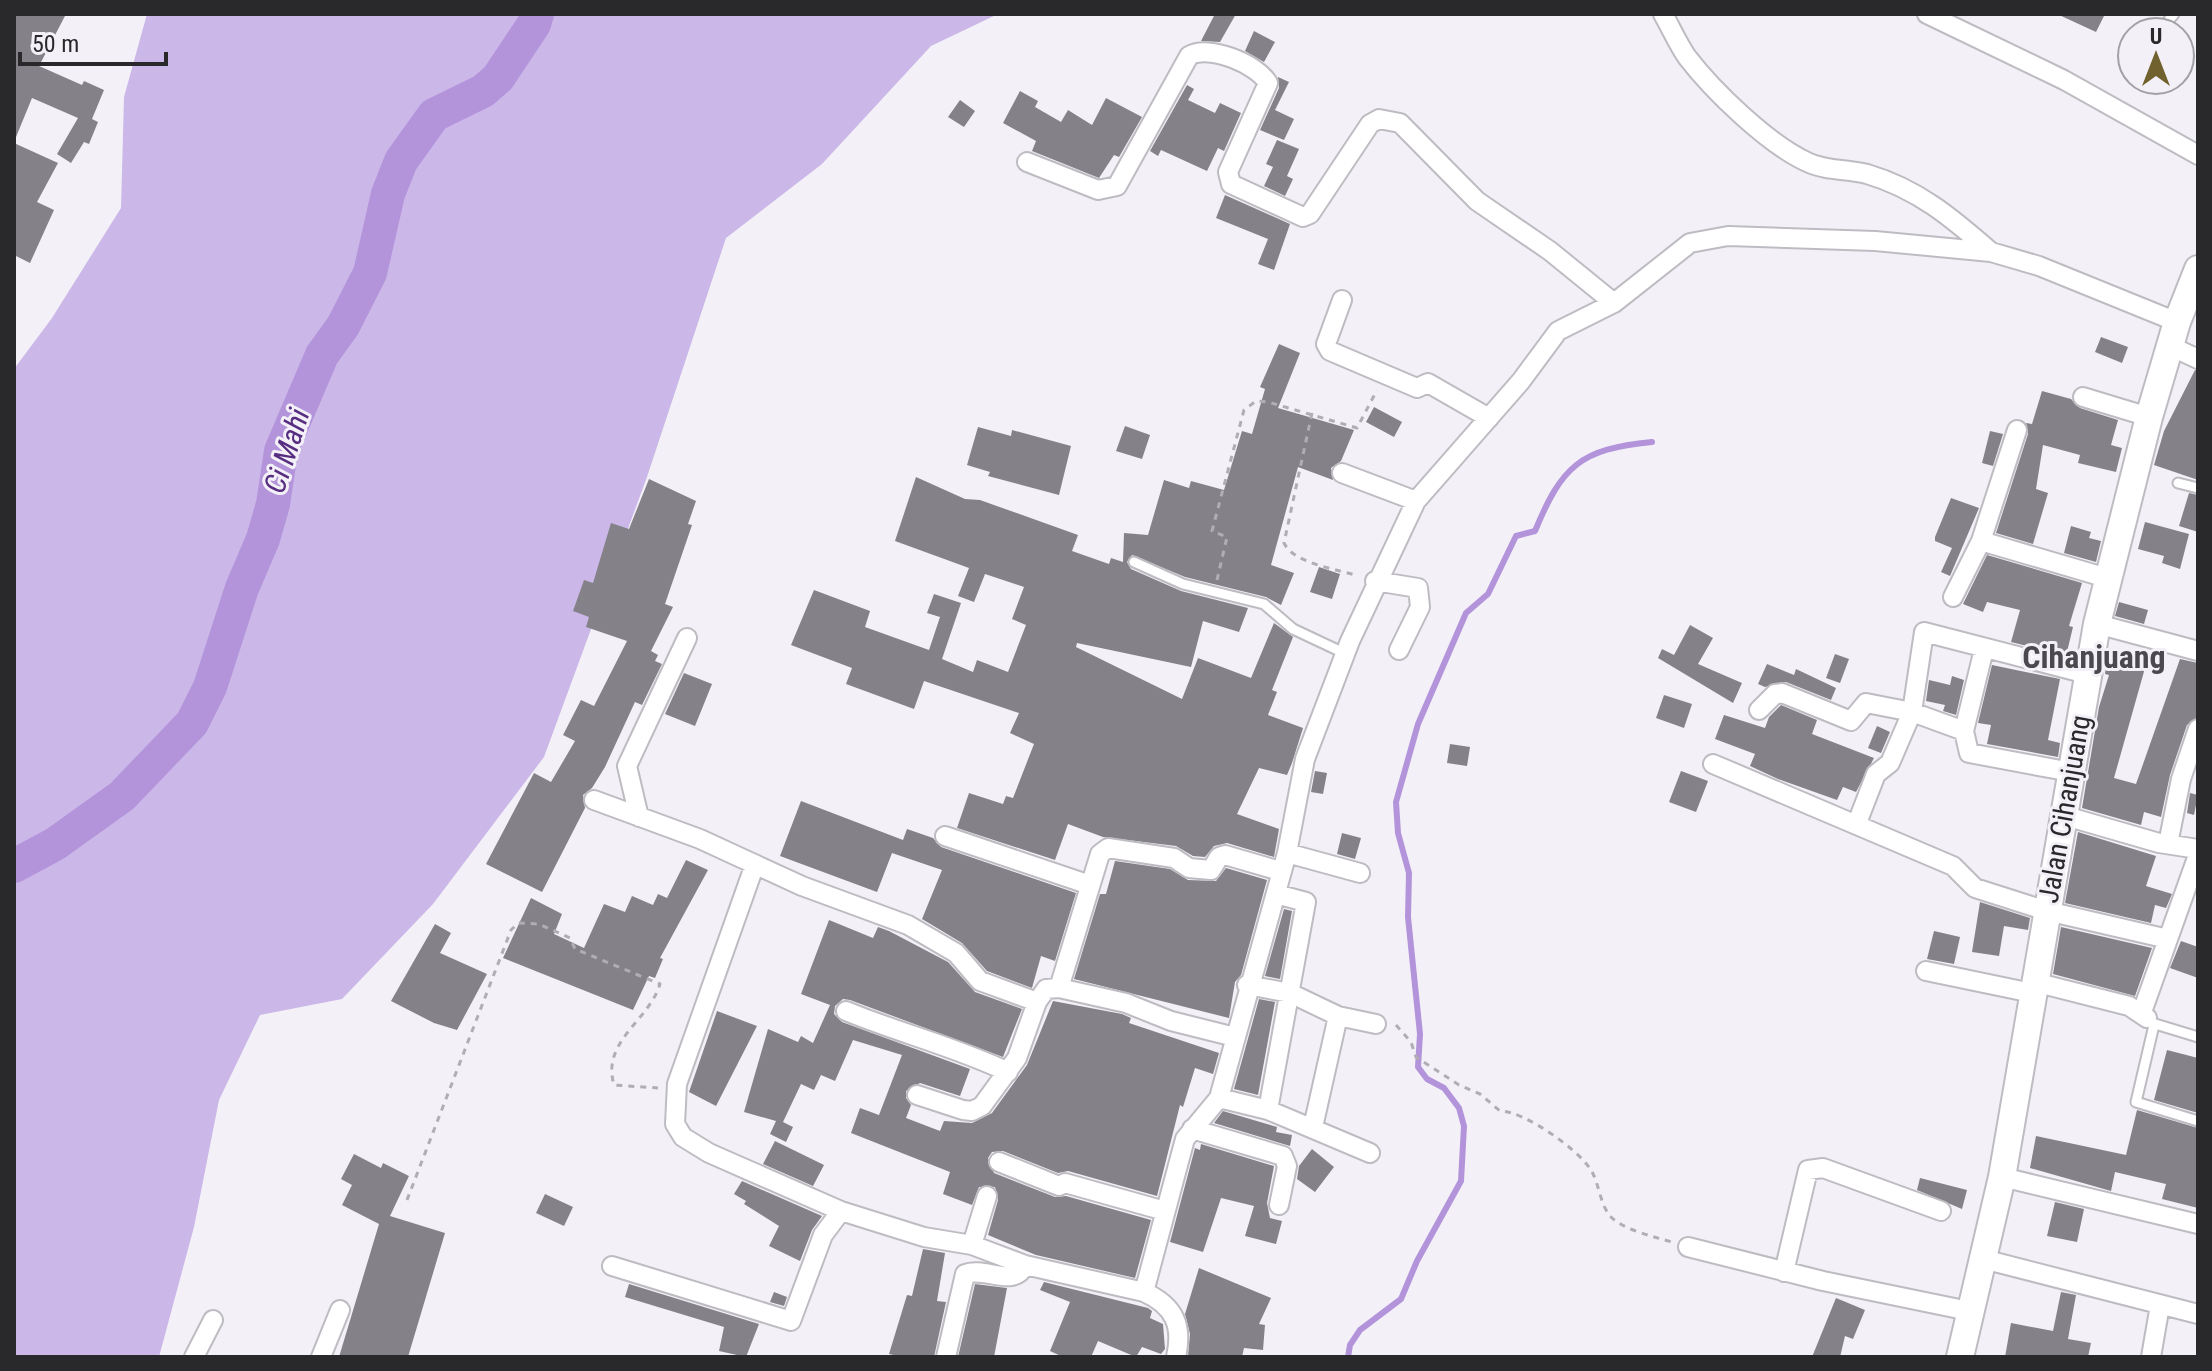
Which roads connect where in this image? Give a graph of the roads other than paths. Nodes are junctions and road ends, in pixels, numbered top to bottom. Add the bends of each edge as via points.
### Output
1 (1663, 14) edge
2 (1927, 14) edge
3 (2198, 155) edge
4 (1027, 162) dead end
5 (1991, 252) junction
6 (2198, 271) edge
7 (1342, 300) dead end
8 (1614, 303) junction
9 (2173, 334) junction
10 (2198, 359) edge
11 (2083, 397) dead end
12 (2149, 417) junction
13 (1489, 418) junction
14 (2017, 430) dead end
15 (1342, 473) dead end
16 (2178, 483) dead end
17 (2198, 488) edge
18 (1416, 501) junction
19 (1981, 541) junction
20 (1134, 562) dead end
21 (2107, 578) junction
22 (1375, 581) junction
23 (1953, 597) dead end
24 (2097, 624) junction
25 (687, 638) dead end
26 (1984, 649) junction
27 (1399, 650) dead end
28 (2198, 651) edge
29 (1344, 653) junction
30 (2087, 674) junction
31 (1759, 710) dead end
32 (1912, 712) junction
33 (2198, 729) edge
34 (1964, 731) junction
35 (1713, 764) dead end
36 (2071, 772) junction
37 (2189, 781) edge
38 (594, 800) dead end
39 (2062, 815) junction
40 (639, 817) junction
41 (1857, 823) junction
42 (945, 836) dead end
43 (2168, 844) junction
44 (2198, 852) edge
45 (1287, 853) junction
46 (755, 864) junction
47 (1280, 871) junction
48 (1360, 873) dead end
49 (1090, 885) junction
50 (1276, 894) junction
51 (2047, 911) junction
52 (2168, 939) junction
53 (1926, 971) dead end
54 (1247, 985) junction
55 (1059, 988) junction
56 (2033, 988) junction
57 (1290, 993) junction
58 (1037, 1002) junction
59 (846, 1011) dead end
60 (1338, 1016) junction
61 (2148, 1018) junction
62 (1376, 1024) road end
63 (1235, 1037) junction
64 (2198, 1037) edge
65 (1008, 1072) junction
66 (917, 1095) dead end
67 (1219, 1098) junction
68 (1268, 1110) junction
69 (2198, 1121) edge
70 (1313, 1127) junction
71 (1192, 1129) junction
72 (1370, 1153) dead end
73 (999, 1162) dead end
74 (2002, 1177) junction
75 (987, 1196) dead end
76 (1279, 1205) dead end
77 (841, 1211) junction
78 (1165, 1211) junction
79 (1941, 1211) dead end
80 (2198, 1224) edge
81 (972, 1245) junction
82 (1688, 1247) road end
83 (1983, 1259) junction
84 (1025, 1265) junction
85 (612, 1266) dead end
86 (1784, 1272) junction
87 (1144, 1292) junction
88 (2160, 1305) junction
89 (340, 1310) dead end
90 (1969, 1311) junction
91 (2198, 1314) edge
92 (213, 1320) dead end
93 (194, 1357) edge
94 (321, 1357) edge
95 (946, 1357) edge
96 (1176, 1357) edge
97 (1960, 1357) edge
98 (2151, 1357) edge

1 - 5 street via 1687,56 1781,145 1809,163 1859,172 1914,192 1945,211
2 - 3 street via 2064,80
4 - 8 street via 1098,190 1117,186 1189,56 1213,53 1260,71 1268,83 1228,172 1231,184 1303,217 1370,124 1390,119 1477,201
5 - 8 street via 1728,236 1690,243
5 - 9 street via 2039,266
6 - 9 main road, Jalan Cihanjuang
7 - 13 street via 1326,344 1330,351 1417,388 1428,383
8 - 13 street via 1558,331
9 - 10 street
9 - 12 main road, Jalan Cihanjuang
11 - 12 street
12 - 21 main road, Jalan Cihanjuang
13 - 18 street
14 - 19 street
15 - 18 street
16 - 17 lane
18 - 22 street
19 - 21 street
19 - 23 street
20 - 29 lane via 1183,584 1264,604 1293,629
21 - 24 main road, Jalan Cihanjuang
22 - 27 street via 1418,588 1420,607
22 - 29 street
24 - 28 street
24 - 30 main road, Jalan Cihanjuang
25 - 40 street via 627,766
26 - 30 street
26 - 32 street via 1924,632
26 - 34 street
29 - 45 street via 1305,759
30 - 36 main road, Jalan Cihanjuang
31 - 32 street via 1782,693 1851,721 1866,703
32 - 34 street
32 - 41 street via 1890,763 1876,774
33 - 37 street
34 - 36 street via 1969,753
35 - 41 street
36 - 39 main road, Jalan Cihanjuang
37 - 43 street
38 - 40 street
39 - 43 street
39 - 51 main road, Jalan Cihanjuang
40 - 46 street
41 - 51 street via 1953,866 1975,888
42 - 49 street
43 - 44 street
44 - 52 street
45 - 47 street
45 - 48 street
46 - 58 street via 940,940 980,981
46 - 77 street via 677,1094 675,1124 683,1137 709,1153
47 - 49 street via 1225,855 1211,870 1198,870 1174,858 1108,848 1100,854
47 - 50 street
49 - 55 street
50 - 54 street
50 - 57 street via 1306,902
51 - 52 street
51 - 56 main road, Jalan Cihanjuang
52 - 61 street
53 - 56 street
54 - 57 street
54 - 63 street
55 - 58 street via 1046,989
55 - 63 street
56 - 61 street
56 - 74 main road, Jalan Cihanjuang
57 - 60 street
57 - 68 street
58 - 65 street
59 - 65 street
60 - 62 street
60 - 70 street
61 - 64 lane
61 - 69 lane via 2136,1102
63 - 67 street
65 - 66 street via 972,1111
67 - 68 street
67 - 71 street
68 - 70 street
70 - 72 street
71 - 76 street via 1283,1156 1287,1166
71 - 78 street via 1177,1161
73 - 78 street via 1059,1186 1065,1183
74 - 80 street
74 - 83 main road, Jalan Cihanjuang
75 - 81 street
77 - 81 street via 924,1237
77 - 85 street via 823,1235 791,1321
78 - 87 street
79 - 86 street via 1812,1167
81 - 84 street
82 - 86 street
83 - 88 street
83 - 90 main road, Jalan Cihanjuang
84 - 87 street
84 - 95 street via 1013,1278 965,1274
86 - 90 street
87 - 96 street via 1157,1298 1179,1326
88 - 91 street
88 - 98 street
89 - 94 street
90 - 97 main road, Jalan Cihanjuang
92 - 93 street

